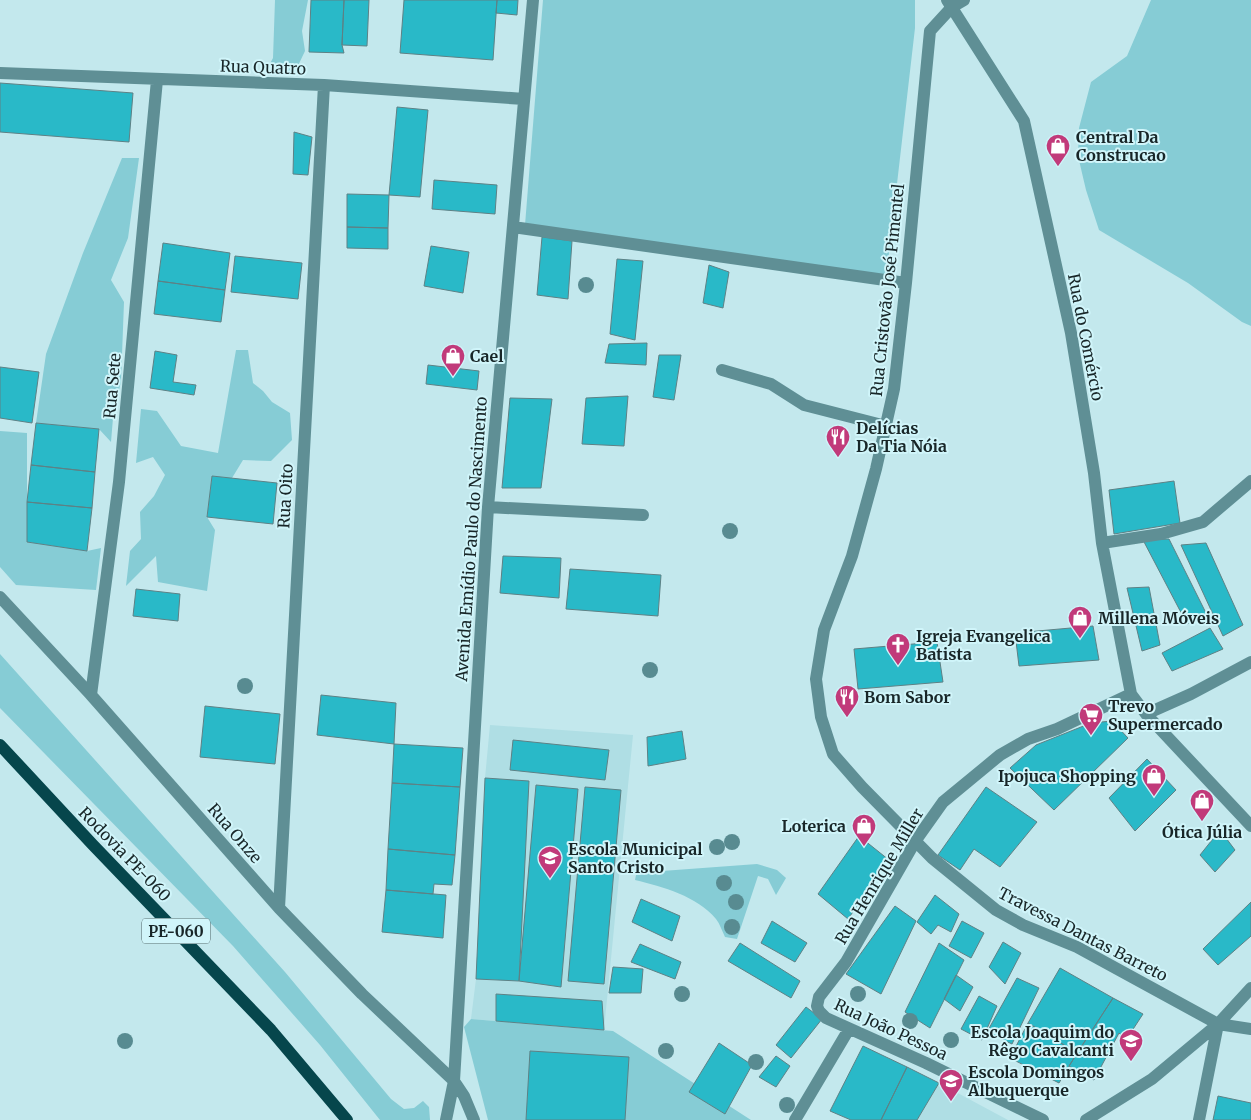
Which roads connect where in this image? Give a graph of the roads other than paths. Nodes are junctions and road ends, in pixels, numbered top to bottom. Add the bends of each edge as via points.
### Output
1 (533, 0) edge
2 (964, 0) edge
3 (949, 3) edge
4 (0, 73) edge
5 (157, 80) junction
6 (324, 85) junction
7 (524, 99) junction
8 (513, 227) junction
9 (906, 283) junction
10 (722, 370) dead end
11 (886, 426) junction
12 (1251, 481) edge
13 (488, 508) junction
14 (643, 515) dead end
15 (1102, 542) junction
16 (0, 598) edge
17 (1251, 662) edge
18 (1131, 694) junction
19 (91, 695) junction
20 (1146, 714) junction
21 (0, 745) edge
22 (1251, 826) edge
23 (916, 840) junction
24 (280, 908) junction
25 (1251, 988) edge
26 (819, 997) joint
27 (1218, 1024) junction
28 (850, 1029) junction
29 (1251, 1029) edge
30 (454, 1081) junction
31 (347, 1120) edge
32 (446, 1120) edge
33 (474, 1120) edge
34 (795, 1120) edge
35 (1043, 1120) edge
36 (1086, 1120) edge
37 (1199, 1120) edge

1 - 7 street, Avenida Emídio Paulo do Nascimento
2 - 3 street, Rua Cristovão José Pimentel
3 - 9 street, Rua Cristovão José Pimentel via 930,30
3 - 15 street, Rua do Comércio via 1024,121 1070,333 1094,473
4 - 5 street, Rua Quatro
5 - 6 street, Rua Quatro
5 - 19 street, Rua Sete via 119,482
6 - 7 street, Rua Quatro
6 - 24 street, Rua Oito
7 - 8 street, Avenida Emídio Paulo do Nascimento
8 - 9 street
8 - 13 street, Avenida Emídio Paulo do Nascimento
9 - 11 street, Rua Cristovão José Pimentel via 894,389
10 - 11 street via 771,384 804,405
11 - 23 street, Rua Cristovão José Pimentel via 852,556 824,630 816,679 821,718 833,754
12 - 15 street via 1203,522 1161,534
13 - 14 street
13 - 30 street, Avenida Emídio Paulo do Nascimento
15 - 18 street, Rua do Comércio
16 - 19 street, Rua Onze
17 - 20 street
18 - 20 street
18 - 23 street, Rua Henrique Miller via 1028,739 1000,755 943,802
19 - 24 street, Rua Onze
20 - 22 street
21 - 31 main road, Rodovia PE-060 / PE-060 via 271,1030
23 - 26 street, Rua Henrique Miller via 846,962
23 - 27 street, Travessa Dantas Barreto via 932,858 996,910 1077,947
24 - 30 street, Rua Onze via 362,994
25 - 27 street
26 - 28 street, Rua João Pessoa via 817,1006 822,1014
27 - 29 street, Travessa Dantas Barreto
27 - 36 street via 1152,1079
27 - 37 street
28 - 34 street
28 - 35 street, Rua João Pessoa
30 - 32 street, Avenida Emídio Paulo do Nascimento
30 - 33 street, Rua Onze

